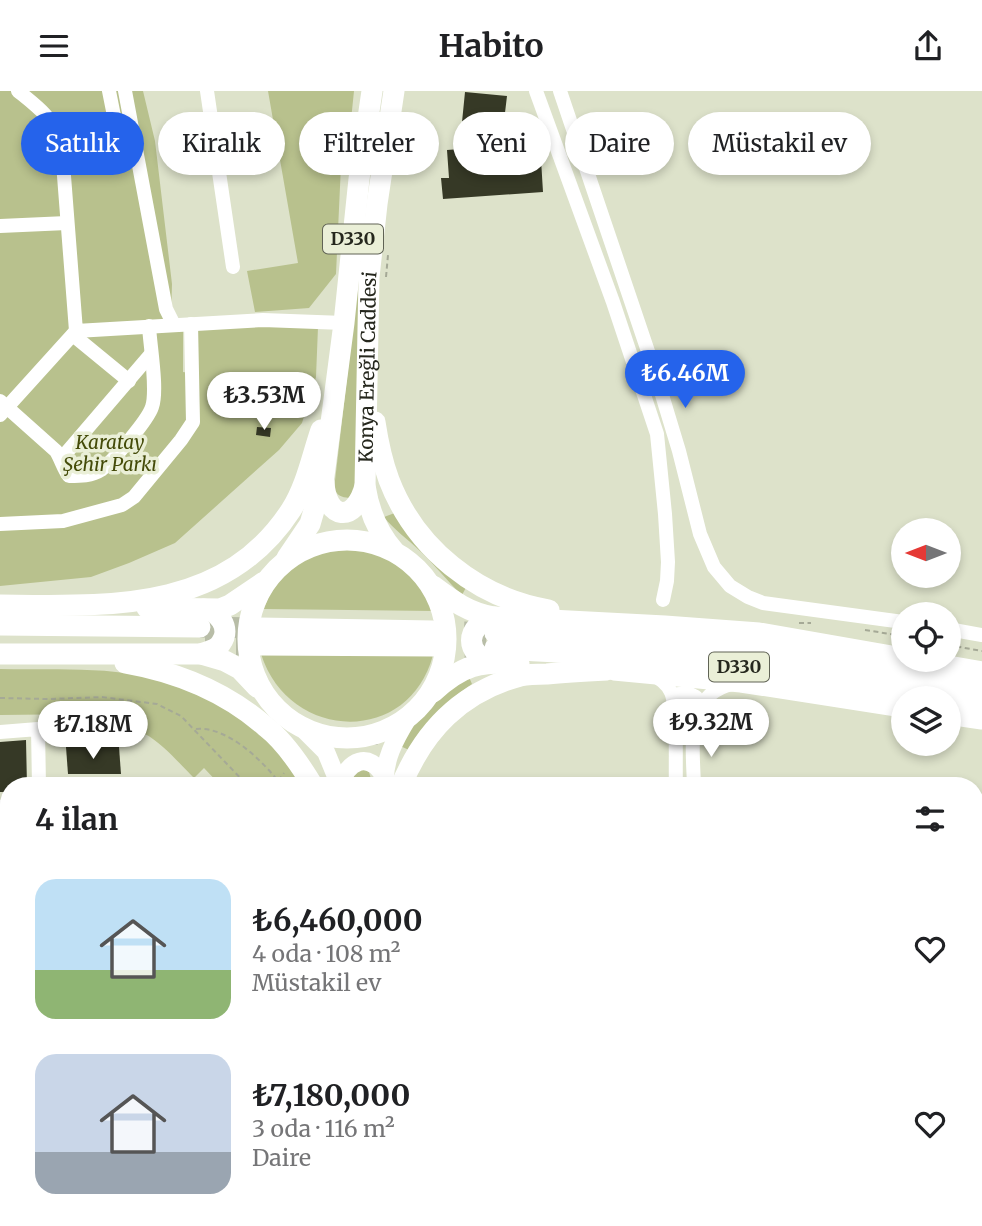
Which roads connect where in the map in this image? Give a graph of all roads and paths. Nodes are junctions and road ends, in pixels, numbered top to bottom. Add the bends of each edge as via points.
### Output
1 (18, 91) edge
2 (109, 91) edge
3 (125, 91) edge
4 (207, 91) edge
5 (372, 91) edge
6 (536, 91) edge
7 (560, 91) edge
8 (397, 93) edge
9 (42, 112) edge
10 (113, 112) edge
11 (64, 175) edge
12 (67, 223) junction
13 (0, 226) edge
14 (388, 253) dead end
15 (233, 267) dead end
16 (386, 277) dead end
17 (344, 323) junction
18 (191, 324) junction
19 (174, 325) junction
20 (149, 326) junction
21 (74, 333) junction
22 (151, 354) junction
23 (366, 372) junction
24 (129, 381) junction
25 (335, 388) junction
26 (2, 407) edge
27 (61, 459) junction
28 (324, 476) junction
29 (365, 486) junction
30 (0, 524) edge
31 (396, 552) junction
32 (284, 563) junction
33 (269, 579) junction
34 (429, 582) junction
35 (663, 600) dead end
36 (0, 605) edge
37 (83, 605) junction
38 (891, 620) edge
39 (0, 625) edge
40 (665, 626) junction
41 (961, 631) edge
42 (200, 634) junction
43 (982, 635) edge
44 (259, 637) tunnel mouth
45 (434, 638) tunnel mouth
46 (495, 640) junction
47 (0, 642) edge
48 (961, 647) edge
49 (982, 651) edge
50 (0, 654) edge
51 (75, 654) junction
52 (891, 656) edge
53 (961, 668) edge
54 (607, 670) junction
55 (635, 672) junction
56 (982, 672) edge
57 (741, 682) junction
58 (982, 687) edge
59 (429, 696) junction
60 (0, 698) edge
61 (982, 703) edge
62 (891, 705) edge
63 (673, 706) junction
64 (700, 707) junction
65 (276, 709) junction
66 (961, 716) edge
67 (408, 718) junction
68 (982, 719) edge
69 (301, 727) junction
70 (194, 730) junction
71 (0, 731) edge
72 (326, 752) junction
73 (390, 753) junction
74 (294, 767) junction
75 (39, 777) edge
76 (239, 777) edge
77 (275, 777) edge
78 (280, 777) edge
79 (304, 777) edge
80 (337, 777) edge
81 (342, 777) edge
82 (386, 777) edge
83 (390, 777) edge
84 (396, 777) edge
85 (676, 777) edge
86 (694, 777) edge

1 - 9 street
2 - 10 street
3 - 19 street via 166,309
4 - 15 street
5 - 17 highway, Konya Ereğli Caddesi / D330
6 - 35 street via 657,433 668,562
7 - 38 street via 680,451 699,534 714,567 730,586 763,603
8 - 23 highway, Konya Ereğli Caddesi / D330 via 371,252
11 - 12 street
12 - 13 street
12 - 21 street
14 - 16 path
17 - 18 street via 263,320
17 - 25 highway, Konya Ereğli Caddesi / D330
18 - 19 street
18 - 30 street via 193,422 134,497 122,505 63,521
19 - 20 street
20 - 21 street
20 - 22 street
21 - 24 street
21 - 26 street
22 - 24 street
22 - 27 street via 152,410 123,448 100,471 88,475 69,476
23 - 29 highway, Konya Ereğli Caddesi / D330
23 - 40 highway via 381,454 395,495 410,523 447,563 476,584 521,604
24 - 27 street
25 - 28 highway, Konya Ereğli Caddesi
25 - 37 highway, D330 via 302,489 275,532 256,550 234,568 190,589 152,599
26 - 27 street
28 - 29 highway via 326,497 335,511 349,512 356,507
28 - 32 highway, Konya Ereğli Caddesi via 310,524
29 - 31 highway, Konya Ereğli Caddesi / D330 via 373,519
31 - 32 highway via 374,543 326,542
31 - 34 highway
32 - 33 highway
33 - 42 highway via 220,609
33 - 65 highway via 253,607 248,640 254,672
34 - 46 highway via 463,608 483,615
34 - 59 highway via 442,609 447,639 442,669
36 - 37 highway, D330
37 - 42 highway via 136,608
39 - 42 highway
40 - 46 highway
40 - 52 highway via 759,633
41 - 43 street
42 - 47 highway
42 - 51 highway via 143,653
42 - 65 highway
44 - 45 highway
46 - 54 highway
46 - 58 highway, D330 via 639,641 757,652
46 - 59 highway via 480,664 466,668
46 - 61 highway, D330 via 792,673
48 - 49 path
50 - 51 highway
51 - 74 highway via 155,668 199,684 268,728
53 - 56 highway
54 - 55 highway
54 - 84 highway via 522,675 488,688 449,714
55 - 57 highway
55 - 63 street via 656,676 671,693
57 - 62 highway
57 - 64 street via 721,686
59 - 67 highway
60 - 70 path via 102,697 158,704 181,716
63 - 64 street via 684,693 696,697
63 - 85 street
64 - 86 street via 692,734
65 - 69 highway
66 - 68 highway
67 - 69 highway via 383,732 356,738 337,738
67 - 73 main road
69 - 72 main road
70 - 76 path
70 - 77 path via 215,730 244,748
71 - 75 street via 38,729
72 - 73 path via 367,742 382,744
72 - 80 main road
73 - 83 main road
74 - 78 path
74 - 79 highway
81 - 82 main road via 357,763 368,762

